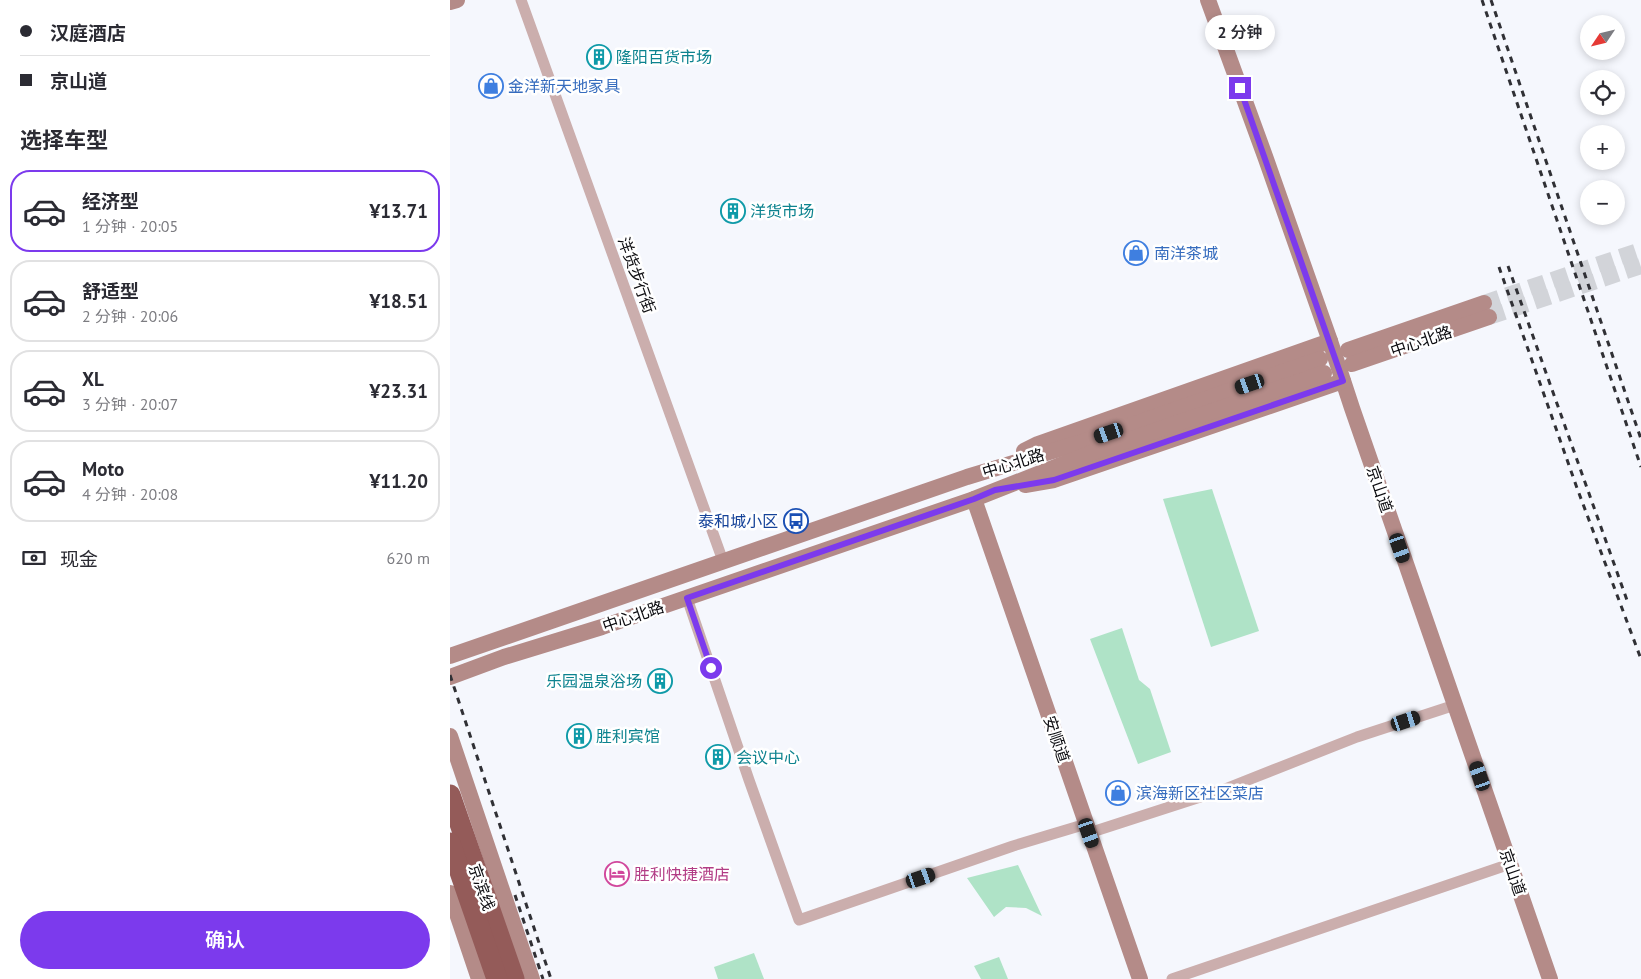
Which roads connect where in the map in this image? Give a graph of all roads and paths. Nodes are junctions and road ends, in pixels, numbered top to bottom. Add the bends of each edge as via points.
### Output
1 (457, 0) edge
2 (521, 0) edge
3 (1208, 0) edge
4 (450, 2) edge
5 (1486, 310) tunnel mouth
6 (1330, 341) junction
7 (1350, 357) dead end
8 (1343, 381) junction
9 (988, 470) junction
10 (995, 490) junction
11 (974, 499) junction
12 (723, 561) junction
13 (687, 598) junction
14 (455, 655) edge
15 (470, 670) junction
16 (450, 677) edge
17 (450, 686) edge
18 (1455, 705) junction
19 (450, 736) edge
20 (450, 795) edge
21 (1087, 828) junction
22 (450, 843) edge
23 (1510, 864) junction
24 (450, 893) edge
25 (479, 979) edge
26 (497, 979) edge
27 (514, 979) edge
28 (532, 979) edge
29 (1140, 979) edge
30 (1172, 979) edge
31 (1550, 979) edge

1 - 4 main road
2 - 12 street, 洋货步行街
3 - 6 main road, 京山道
5 - 7 main road, 中心北路
6 - 8 main road, 京山道
6 - 9 main road via 1038,444
8 - 10 main road via 1054,480
8 - 18 main road, 京山道
9 - 10 main road, 中心北路 via 1322,366
9 - 12 main road, 中心北路
10 - 11 main road, 中心北路
11 - 13 main road, 中心北路
11 - 21 main road, 安顺道
12 - 14 main road, 中心北路
13 - 15 main road, 中心北路
13 - 21 street via 799,920 1013,846
15 - 16 main road, 中心北路
15 - 17 main road
18 - 21 street via 1357,738 1225,789
18 - 23 main road, 京山道
19 - 28 main road
20 - 27 highway, 京滨线
21 - 29 main road, 安顺道
22 - 26 highway, 京滨线
23 - 30 street
23 - 31 main road, 京山道
24 - 25 main road

